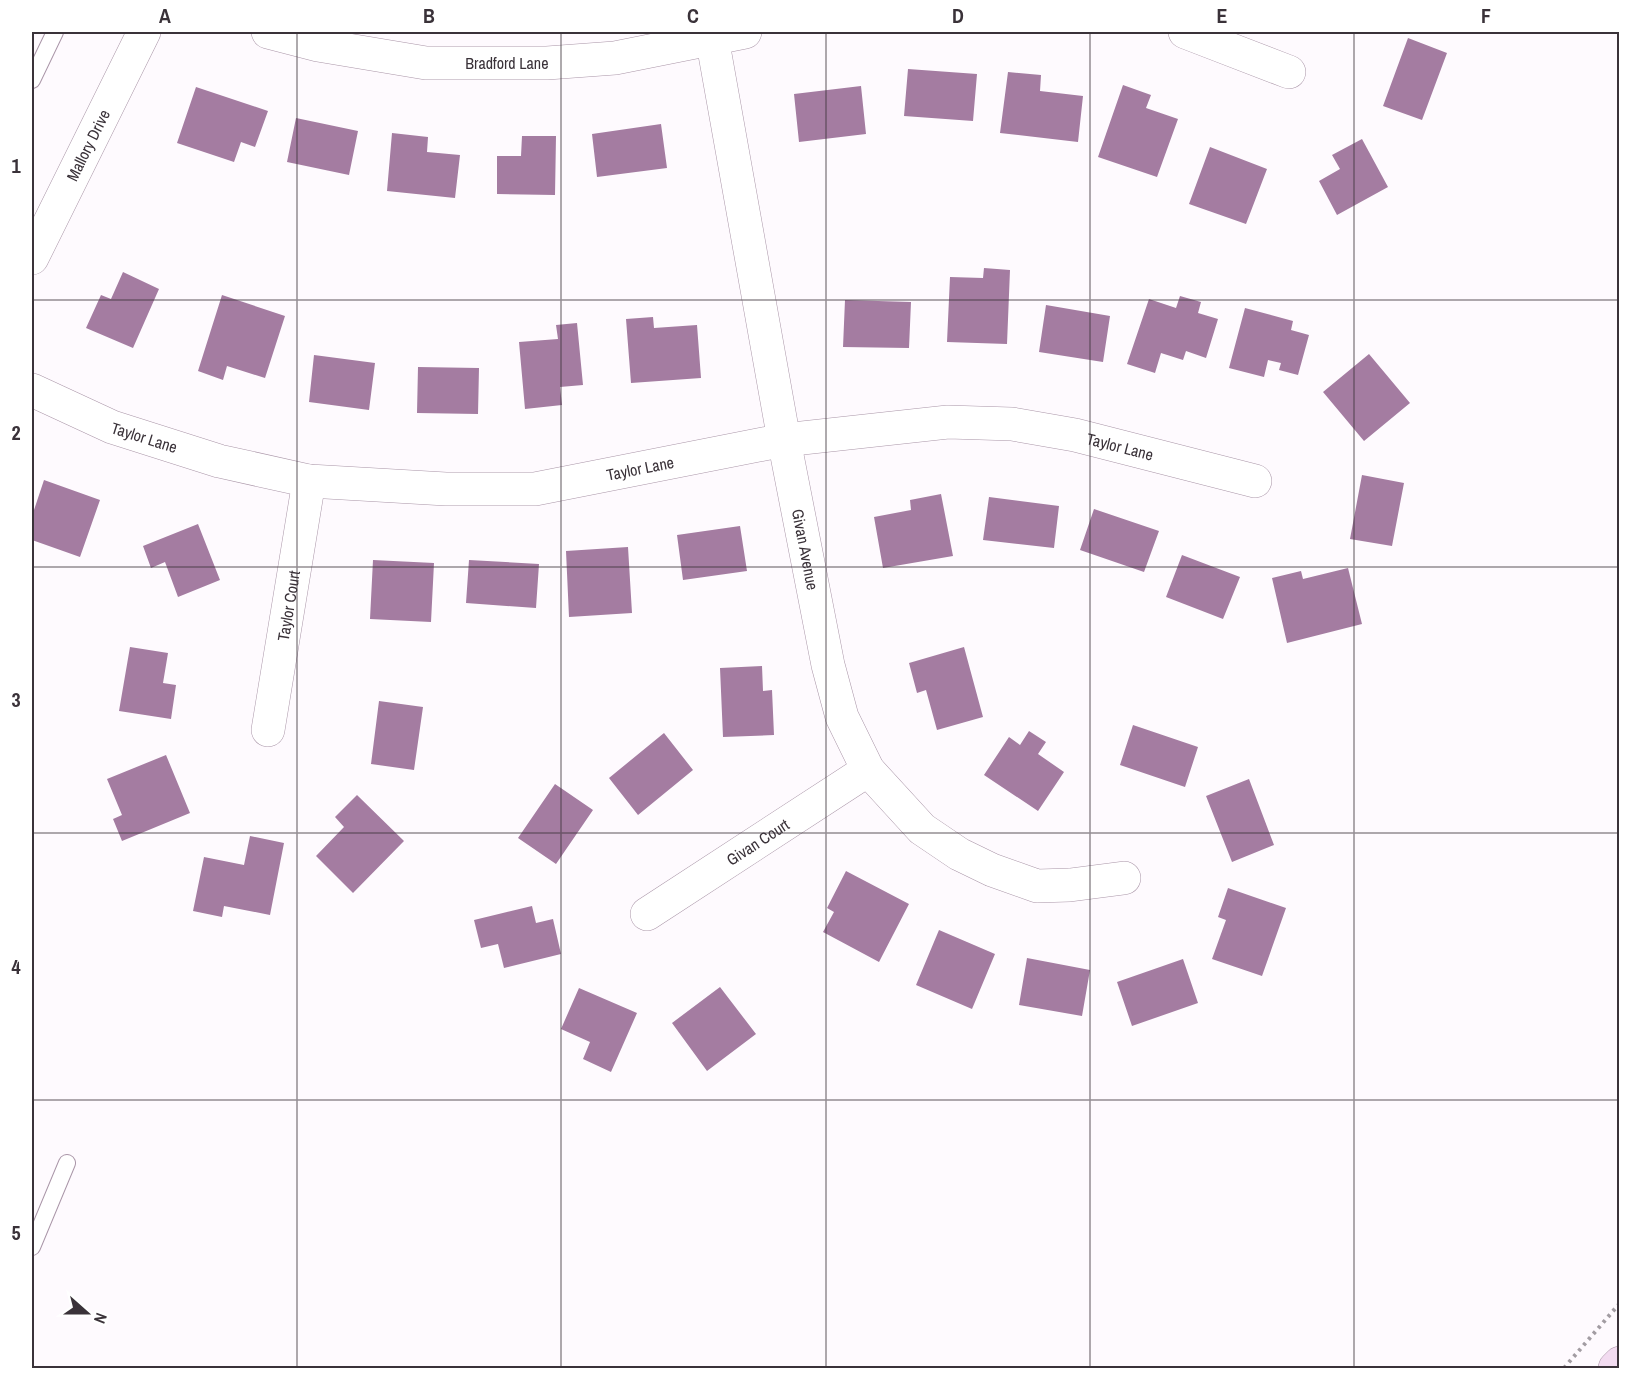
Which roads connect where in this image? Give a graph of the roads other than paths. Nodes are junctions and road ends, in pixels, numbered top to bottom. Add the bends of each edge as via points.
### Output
1 (55, 32) edge
2 (144, 32) edge
3 (268, 32) edge
4 (745, 32) edge
5 (1185, 32) edge
6 (711, 35) edge
7 (1288, 72) dead end
8 (32, 80) edge
9 (32, 258) edge
10 (32, 390) edge
11 (784, 440) junction
12 (309, 481) junction
13 (1255, 481) dead end
14 (268, 730) dead end
15 (868, 770) junction
16 (1124, 878) dead end
17 (647, 914) dead end
18 (67, 1163) dead end
19 (32, 1247) edge
20 (1620, 1363) edge
21 (1615, 1368) edge

1 - 8 lane
2 - 9 street, Mallory Drive
3 - 6 street, Bradford Lane via 318,45 426,63 559,63 615,58
4 - 6 street, Bradford Lane
5 - 7 street
6 - 11 street, Givan Avenue
10 - 12 street, Taylor Lane via 112,427 219,460
11 - 12 street, Taylor Lane via 535,489 446,489
11 - 13 street, Taylor Lane via 948,422 1012,424 1075,435
11 - 15 street, Givan Avenue via 828,665 842,717
12 - 14 street, Taylor Court
15 - 16 street, Givan Avenue via 922,829 992,870 1037,886
15 - 17 street, Givan Court
18 - 19 lane
20 - 21 street

